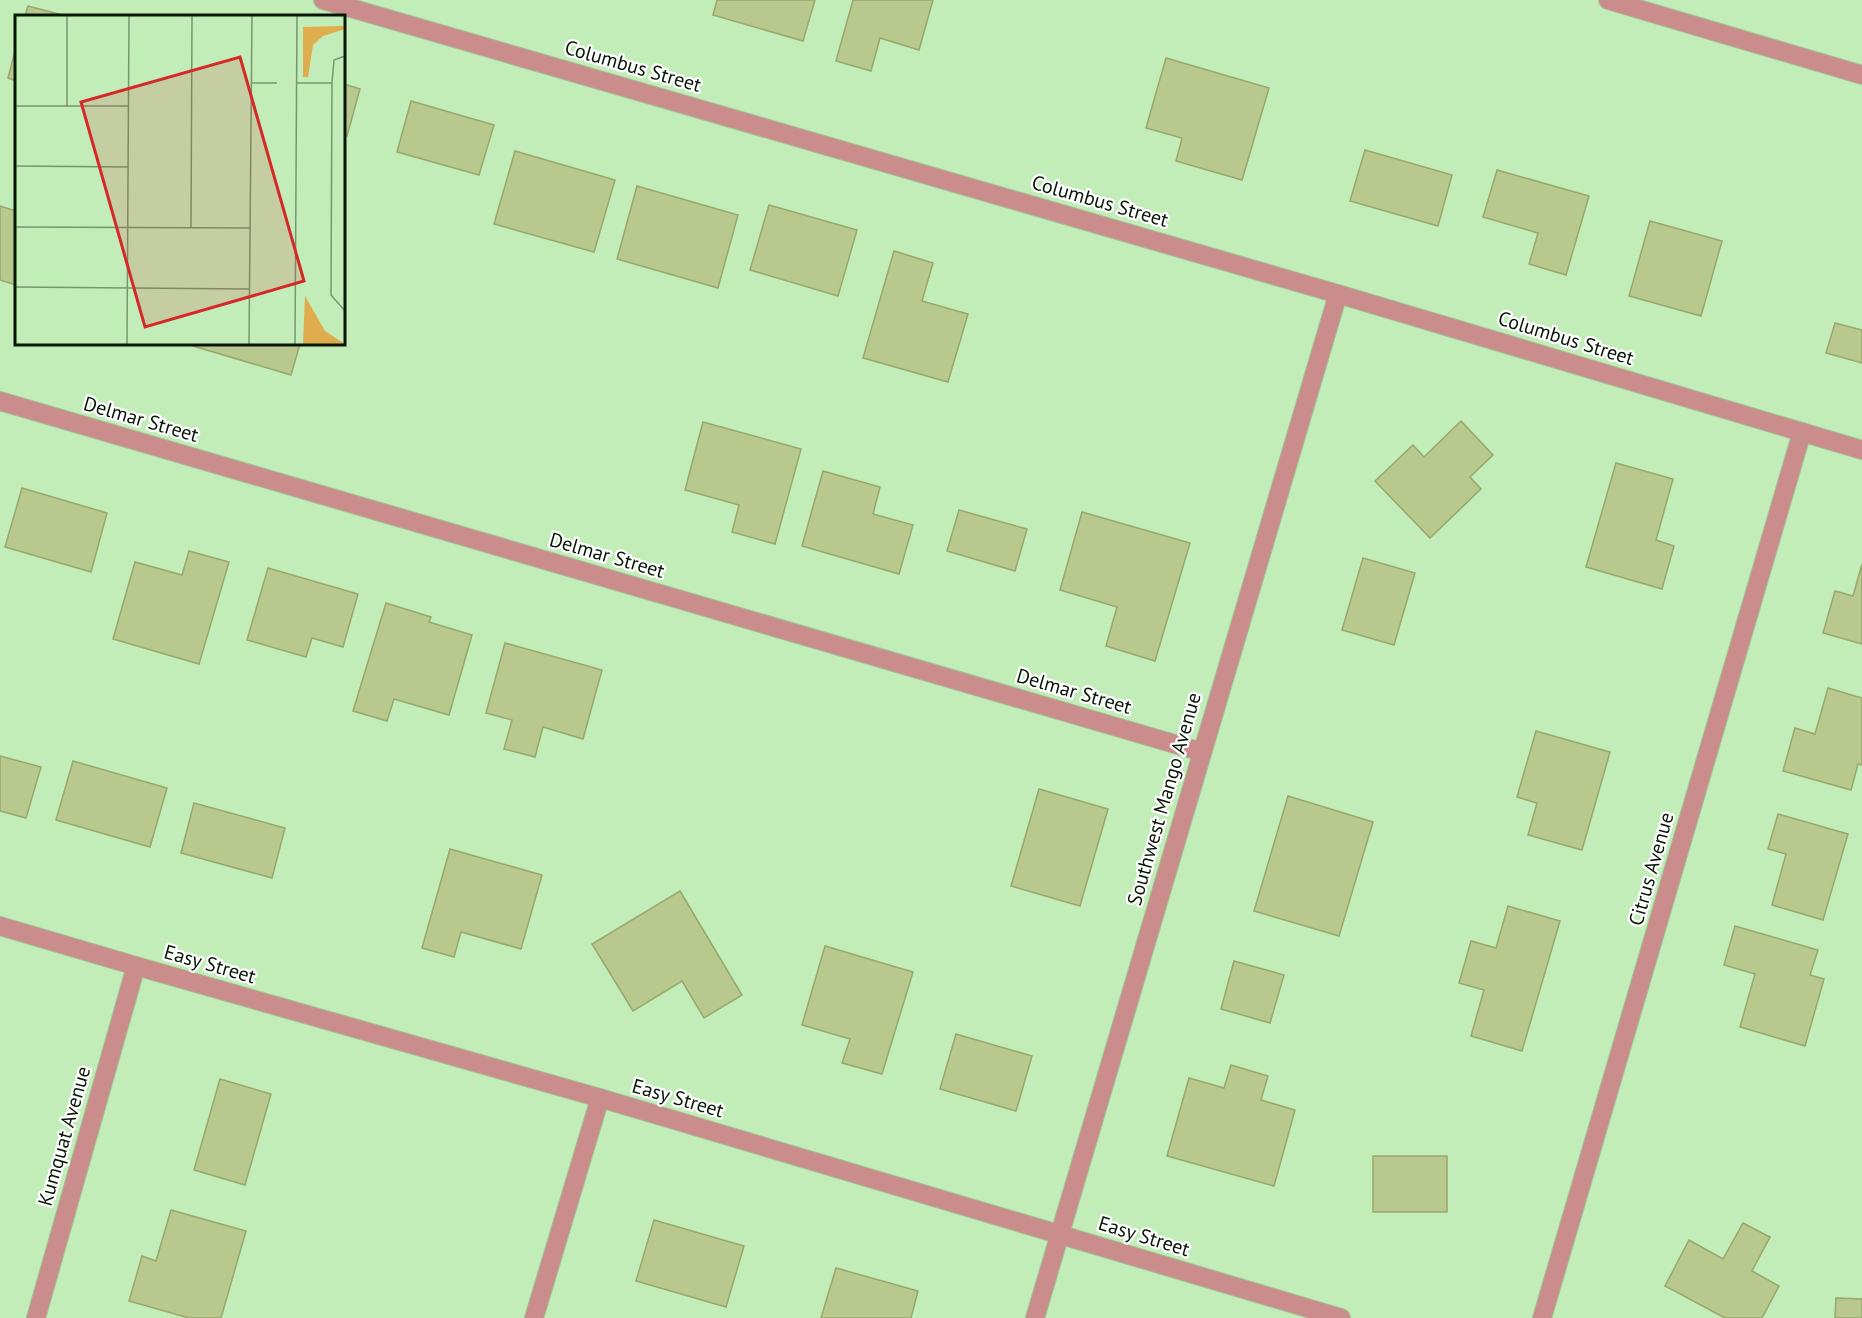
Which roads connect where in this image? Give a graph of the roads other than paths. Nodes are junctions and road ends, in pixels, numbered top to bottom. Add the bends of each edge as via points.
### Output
1 (323, 0) edge
2 (1608, 0) edge
3 (1862, 75) edge
4 (1338, 294) junction
5 (0, 401) edge
6 (1802, 432) junction
7 (1862, 450) edge
8 (1202, 752) junction
9 (0, 926) edge
10 (136, 966) junction
11 (600, 1098) junction
12 (1059, 1234) junction
13 (36, 1318) edge
14 (534, 1318) edge
15 (1035, 1318) edge
16 (1341, 1318) edge
17 (1542, 1318) edge

1 - 4 street, Columbus Street
2 - 3 street
4 - 6 street, Columbus Street
4 - 8 street, Southwest Mango Avenue
5 - 8 street, Delmar Street
6 - 7 street, Columbus Street
6 - 17 street, Citrus Avenue
8 - 12 street, Southwest Mango Avenue
9 - 10 street, Easy Street
10 - 11 street, Easy Street
10 - 13 street, Kumquat Avenue
11 - 12 street, Easy Street
11 - 14 street
12 - 15 street, Southwest Mango Avenue
12 - 16 street, Easy Street

